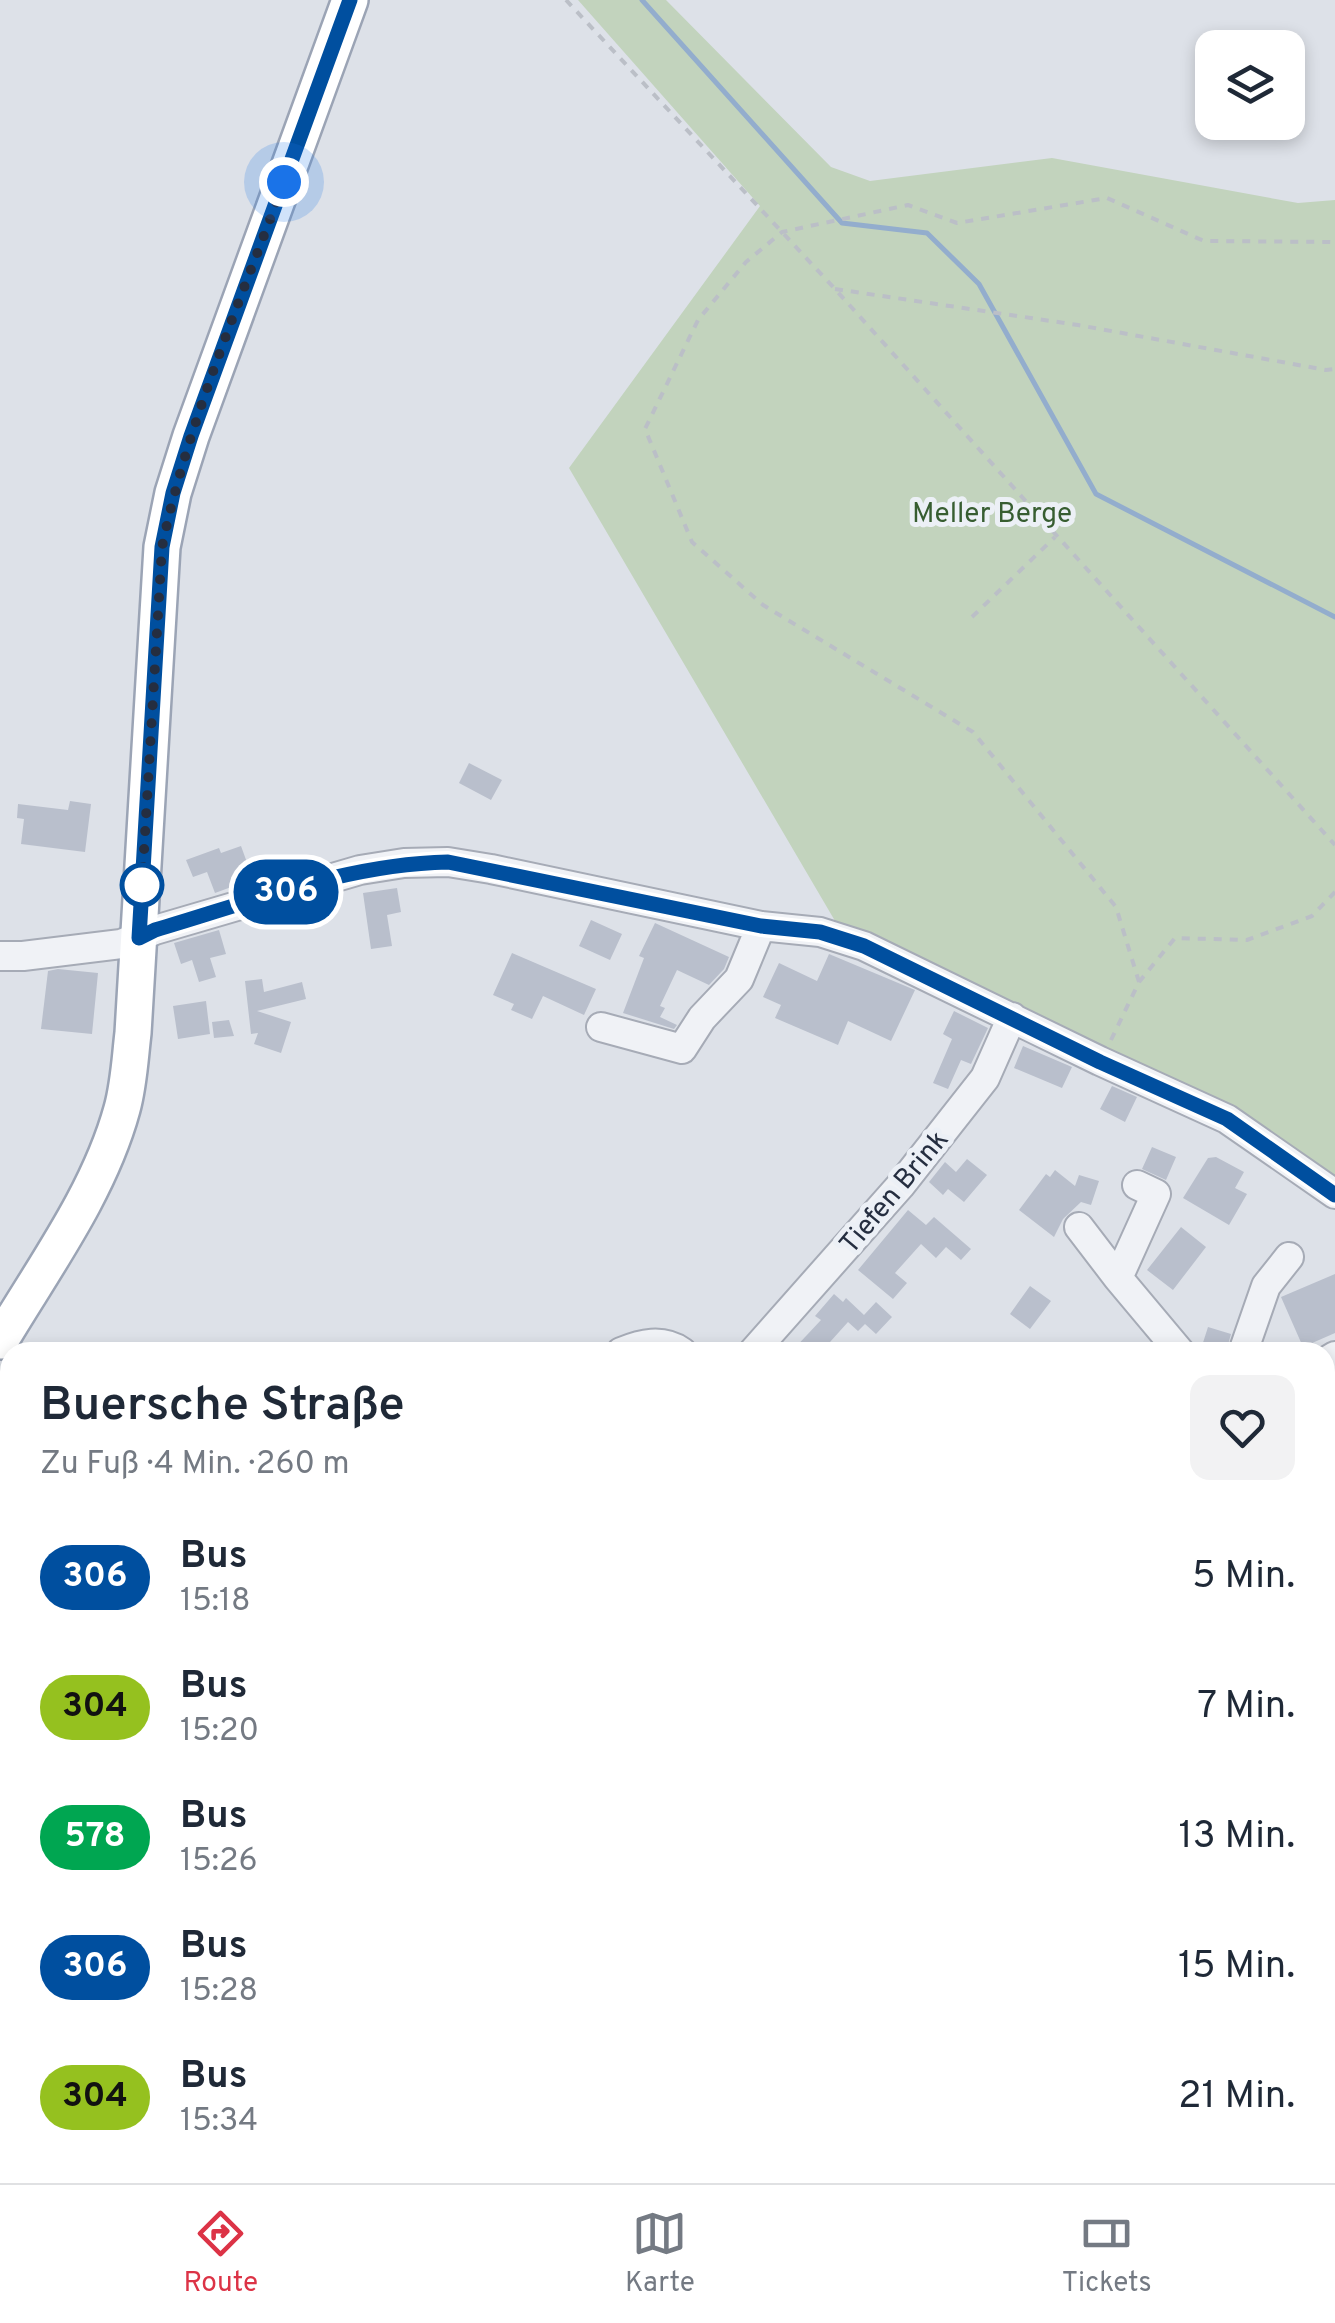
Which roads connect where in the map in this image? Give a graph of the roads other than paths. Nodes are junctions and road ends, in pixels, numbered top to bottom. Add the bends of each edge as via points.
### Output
1 (350, 0) edge
2 (761, 926) junction
3 (139, 938) junction
4 (0, 956) edge
5 (1012, 1016) junction
6 (601, 1027) dead end
7 (1138, 1185) dead end
8 (1335, 1194) edge
9 (1079, 1227) dead end
10 (1289, 1256) dead end
11 (1118, 1278) junction
12 (0, 1341) edge
13 (763, 1342) edge
14 (1172, 1342) edge
15 (1246, 1342) edge

1 - 3 main road via 173,493 162,547
2 - 3 street via 448,862 360,870
2 - 5 street via 820,932 864,946
2 - 6 street via 739,979 682,1049
3 - 4 street
3 - 12 main road via 128,1076 107,1154
5 - 8 street via 1227,1119
5 - 13 street, Tiefen Brink via 985,1078
7 - 11 street via 1156,1194
9 - 11 street
10 - 15 street via 1266,1286
11 - 14 street

